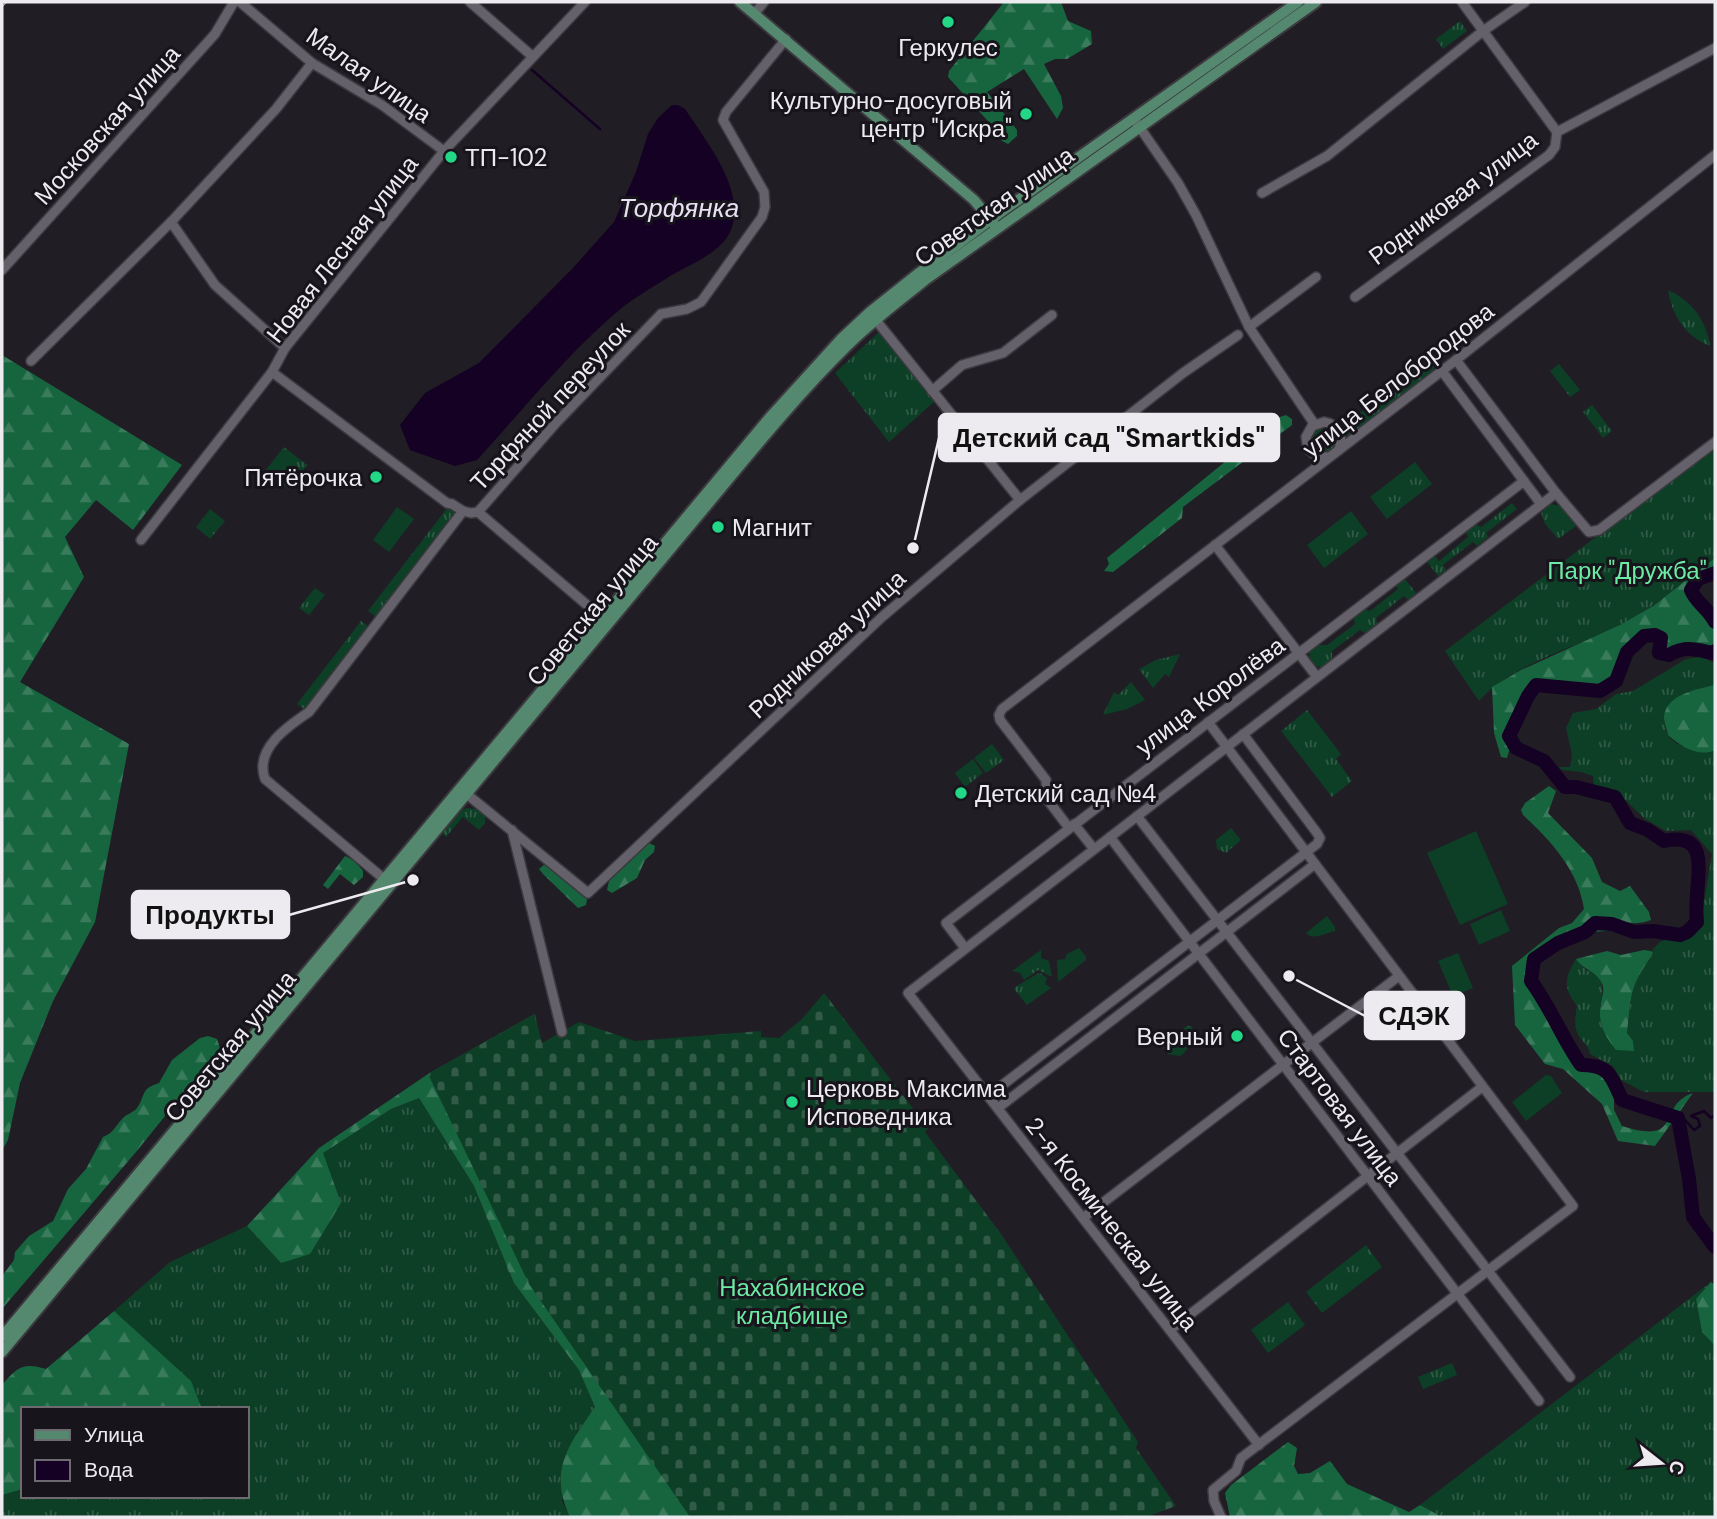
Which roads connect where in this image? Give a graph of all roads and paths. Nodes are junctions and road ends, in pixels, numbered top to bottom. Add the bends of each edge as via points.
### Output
1 (234, 2) edge
2 (240, 2) edge
3 (470, 2) edge
4 (585, 2) edge
5 (740, 2) edge
6 (764, 2) edge
7 (1298, 2) edge
8 (1316, 2) edge
9 (1462, 2) edge
10 (1525, 2) edge
11 (755, 13) junction
12 (1483, 32) junction
13 (786, 39) junction
14 (1715, 48) edge
15 (532, 56) junction
16 (312, 63) junction
17 (1136, 123) junction
18 (1556, 132) junction
19 (444, 151) junction
20 (1715, 155) edge
21 (1262, 193) dead end
22 (171, 222) junction
23 (994, 224) junction
24 (2, 270) edge
25 (1316, 276) dead end
26 (1355, 297) dead end
27 (1052, 315) dead end
28 (875, 319) junction
29 (1249, 327) junction
30 (1238, 335) dead end
31 (285, 348) junction
32 (1456, 360) junction
33 (32, 361) dead end
34 (1442, 371) junction
35 (272, 372) junction
36 (932, 391) junction
37 (1315, 425) junction
38 (1715, 442) edge
39 (1338, 450) junction
40 (1330, 457) junction
41 (1524, 481) junction
42 (1556, 493) junction
43 (1020, 500) junction
44 (1541, 504) junction
45 (463, 511) junction
46 (478, 512) junction
47 (141, 540) dead end
48 (1214, 545) junction
49 (605, 621) junction
50 (1298, 653) junction
51 (1317, 677) junction
52 (1208, 722) junction
53 (1243, 734) junction
54 (1227, 747) junction
55 (463, 791) junction
56 (1137, 816) junction
57 (1072, 826) junction
58 (512, 830) junction
59 (1110, 837) junction
60 (1094, 849) junction
61 (1306, 852) junction
62 (1315, 864) junction
63 (384, 878) junction
64 (1217, 920) junction
65 (1227, 932) junction
66 (1189, 941) junction
67 (965, 948) junction
68 (1198, 953) junction
69 (1399, 976) junction
70 (908, 992) joint
71 (562, 1032) dead end
72 (1312, 1042) junction
73 (1283, 1065) junction
74 (1482, 1087) junction
75 (988, 1096) junction
76 (998, 1108) junction
77 (1397, 1153) junction
78 (1367, 1176) junction
79 (1083, 1218) junction
80 (1488, 1270) junction
81 (1457, 1294) junction
82 (1170, 1330) junction
83 (2, 1337) edge
84 (2, 1352) edge
85 (1570, 1377) dead end
86 (1539, 1401) dead end
87 (1259, 1445) junction
88 (1221, 1517) edge

1 - 24 street, Московская улица via 215,34
2 - 16 street, Малая улица
3 - 15 street
4 - 15 street, Новая Лесная улица
5 - 11 main road
6 - 11 street
7 - 17 main road, Советская улица
8 - 17 main road, Советская улица
9 - 12 street
10 - 12 street
11 - 13 main road
12 - 18 street
12 - 21 street via 1327,156
13 - 23 main road via 974,200
13 - 46 street, Торфяной переулок via 723,121 764,192 762,217 701,302 687,310 661,314
14 - 18 street, Родниковая улица
15 - 19 street, Новая Лесная улица
16 - 19 street, Малая улица via 382,105
16 - 22 street via 276,109
17 - 23 main road, Советская улица
17 - 29 street via 1196,215
18 - 26 street, Родниковая улица via 1549,155
19 - 31 street, Новая Лесная улица
20 - 32 street, улица Белобородова
22 - 31 street via 215,285
22 - 33 street
23 - 28 main road, Советская улица
23 - 49 main road, Советская улица via 870,312 841,339 771,416
25 - 29 street
27 - 36 street via 1003,354 962,365
28 - 36 street
28 - 49 main road, Советская улица via 780,419
29 - 37 street
30 - 43 street, Родниковая улица
31 - 35 street, Новая Лесная улица
32 - 34 street, улица Белобородова
32 - 42 street
34 - 39 street, улица Белобородова
34 - 41 street
35 - 45 street, Новая Лесная улица
35 - 47 street, Новая Лесная улица
36 - 43 street
37 - 39 street via 1327,422 1337,428
37 - 40 street via 1306,437 1308,449 1318,457
38 - 42 street via 1599,530 1589,532
39 - 40 street, улица Белобородова
40 - 48 street, улица Белобородова
41 - 44 street
41 - 50 street, улица Королёва
42 - 44 street, улица Королёва
43 - 58 street, Родниковая улица via 882,617 588,893
44 - 51 street, улица Королёва
45 - 46 street, Торфяной переулок
45 - 63 street, Торфяной переулок via 309,712 285,727 265,756 265,779
46 - 49 street
48 - 50 street
48 - 57 street, улица Белобородова via 1002,709 1000,720 1046,780 1047,799
49 - 55 main road, Советская улица
50 - 51 street
50 - 52 street, улица Королёва
51 - 53 street, улица Королёва
52 - 54 street
52 - 57 street, улица Королёва
53 - 54 street, улица Королёва
53 - 61 street via 1320,838
54 - 56 street, улица Королёва
54 - 61 street
55 - 58 street
55 - 63 main road, Советская улица
55 - 84 main road, Советская улица
56 - 59 street, улица Королёва
56 - 64 street, Стартовая улица
57 - 60 street
57 - 67 street, улица Королёва via 946,923
58 - 71 street
59 - 60 street, улица Королёва
59 - 66 street, Стартовая улица
60 - 67 street, улица Королёва
61 - 62 street
61 - 64 street
62 - 65 street
62 - 69 street
63 - 83 main road, Советская улица
64 - 65 street, Стартовая улица
64 - 66 street
65 - 68 street
65 - 72 street, Стартовая улица
66 - 68 street, Стартовая улица
66 - 75 street
67 - 70 street, улица Королёва
68 - 73 street, Стартовая улица
68 - 76 street
69 - 72 street
69 - 74 street
70 - 75 street, 2-я Космическая улица
72 - 73 street
72 - 77 street, Стартовая улица
73 - 78 street, Стартовая улица
73 - 79 street
74 - 77 street
74 - 80 street via 1573,1206
75 - 76 street, 2-я Космическая улица
76 - 79 street, 2-я Космическая улица
77 - 78 street
77 - 80 street, Стартовая улица
78 - 81 street, Стартовая улица
78 - 82 street
79 - 82 street, 2-я Космическая улица
80 - 81 street
80 - 85 street, Стартовая улица
81 - 86 street, Стартовая улица
81 - 87 street
82 - 87 street, 2-я Космическая улица
87 - 88 street via 1213,1490

